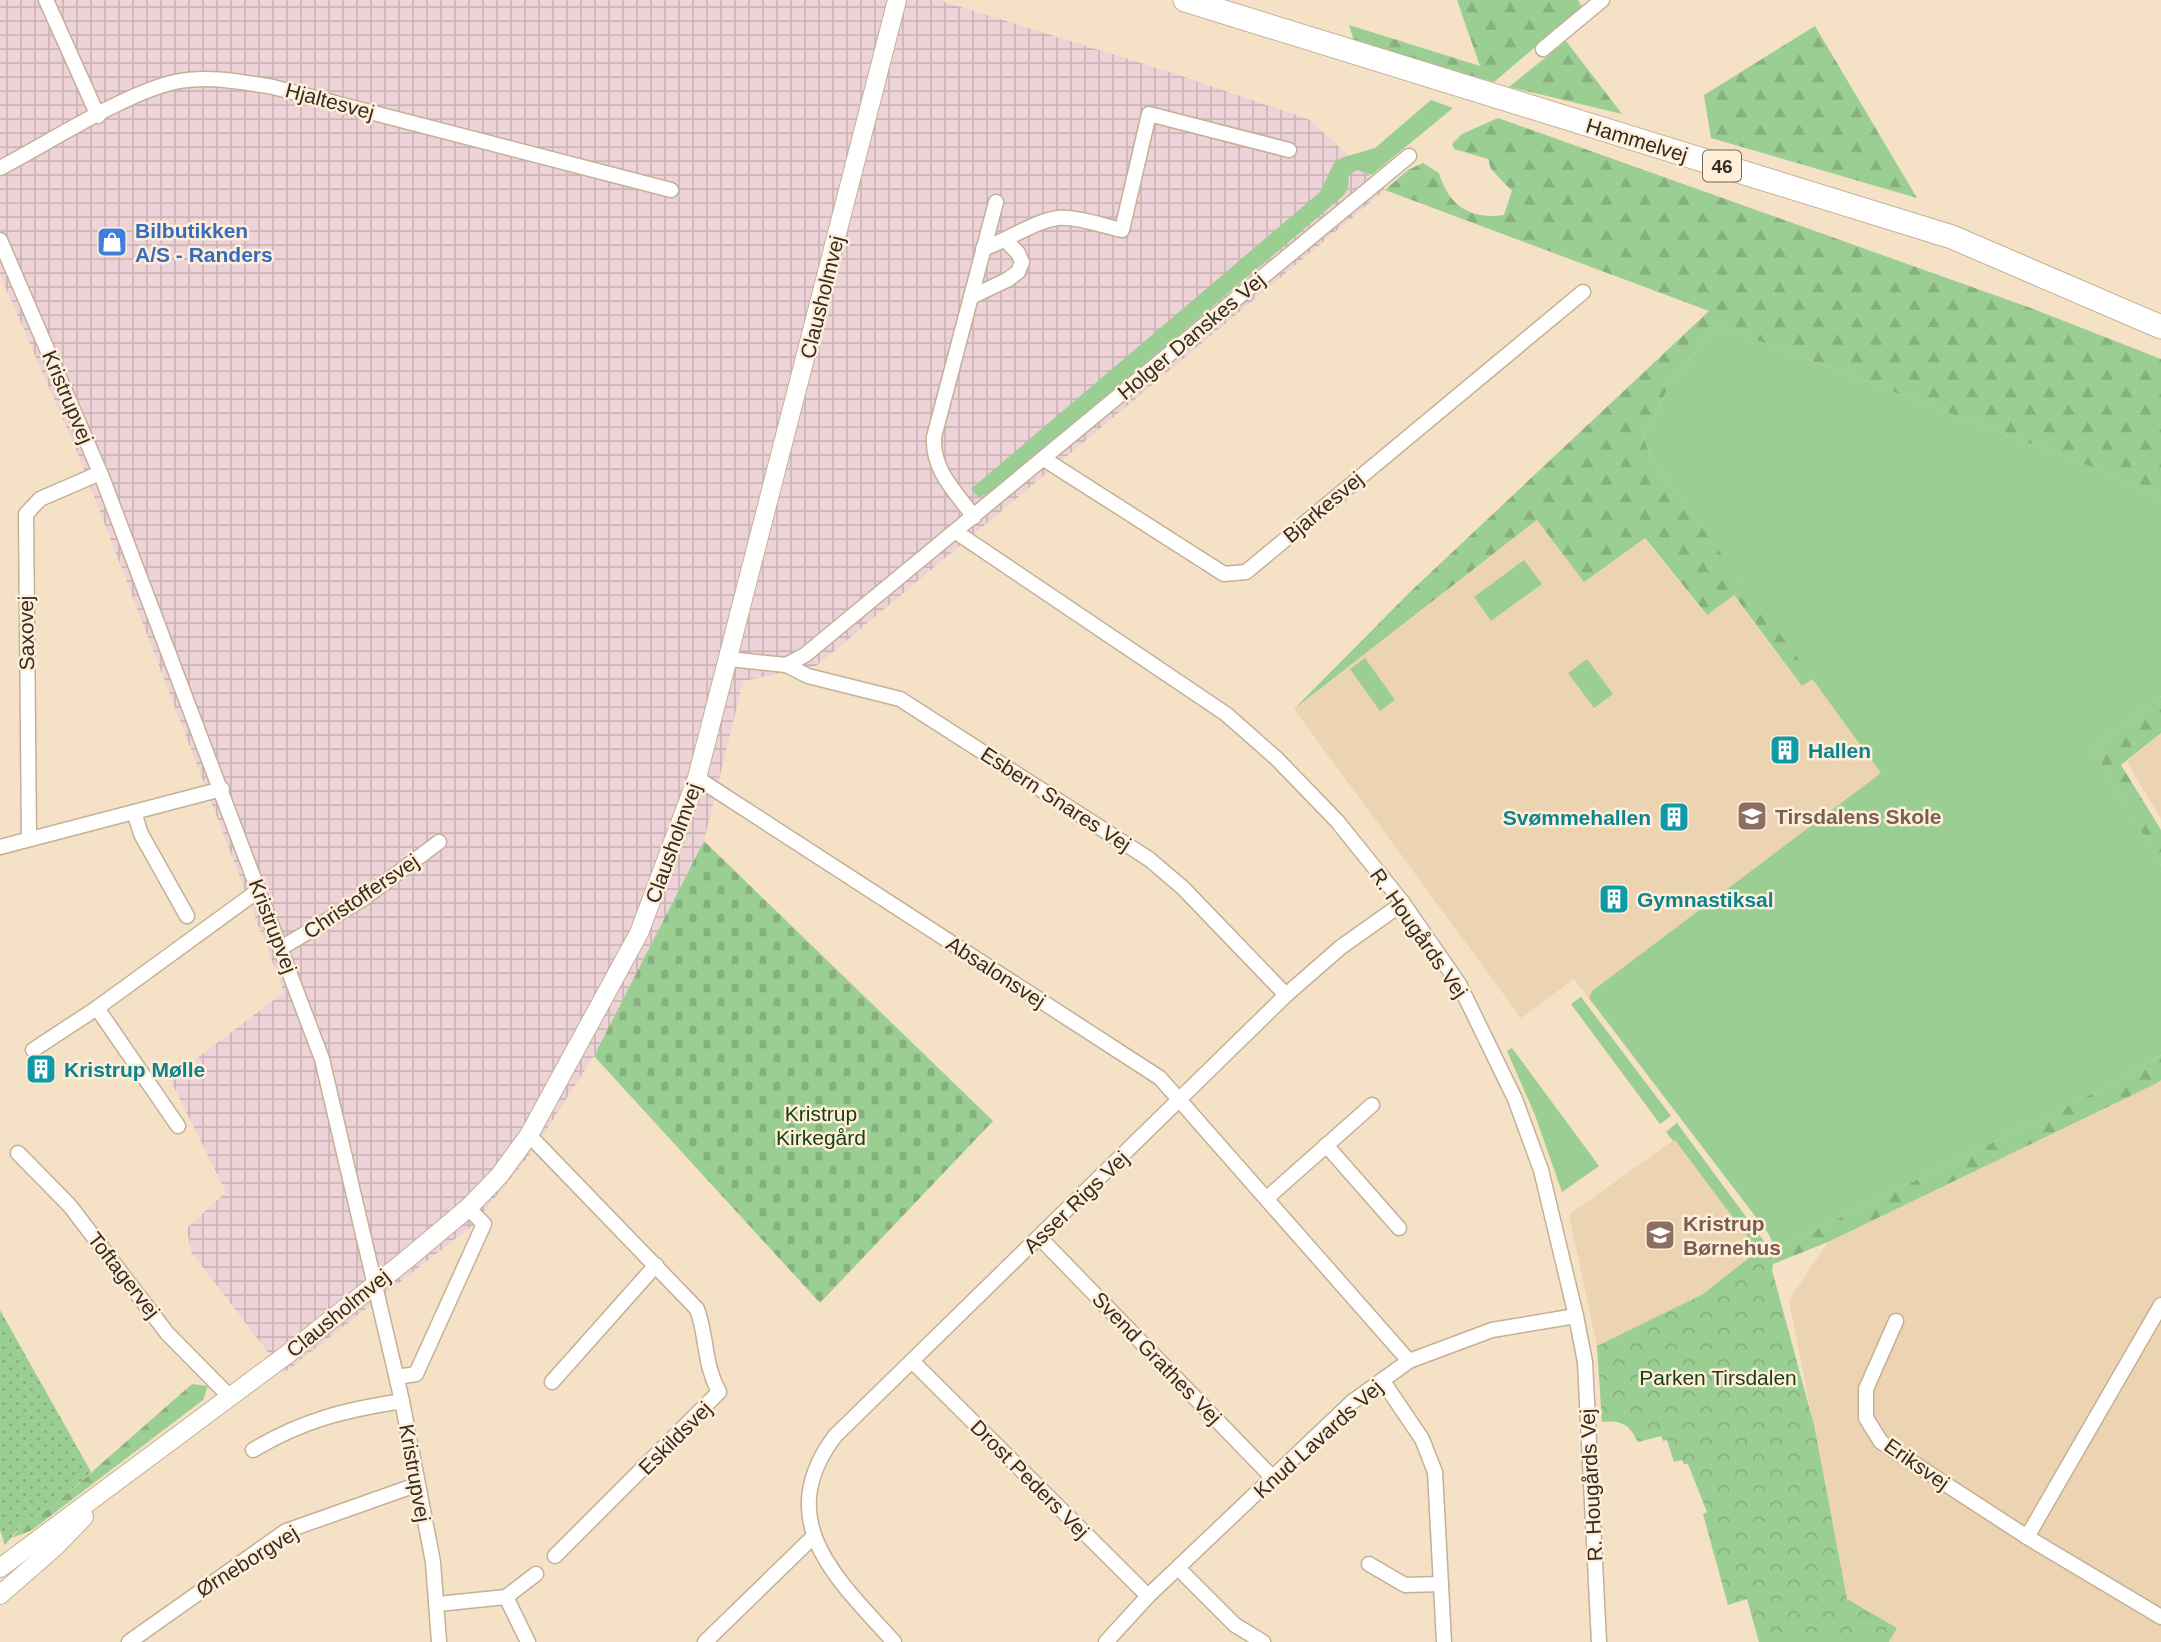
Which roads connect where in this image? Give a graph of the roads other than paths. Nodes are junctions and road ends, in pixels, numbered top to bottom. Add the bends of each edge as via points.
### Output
1 (46, 0) edge
2 (897, 0) edge
3 (1185, 0) edge
4 (1602, 0) edge
5 (1543, 49) dead end
6 (97, 116) junction
7 (1289, 150) dead end
8 (1409, 156) dead end
9 (0, 168) edge
10 (671, 190) dead end
11 (996, 202) dead end
12 (0, 240) edge
13 (1007, 242) junction
14 (983, 249) junction
15 (1583, 292) dead end
16 (971, 297) junction
17 (2161, 327) edge
18 (1044, 458) junction
19 (100, 473) junction
20 (974, 517) junction
21 (956, 532) junction
22 (729, 659) junction
23 (786, 665) junction
24 (697, 778) junction
25 (222, 789) junction
26 (134, 812) junction
27 (29, 839) junction
28 (439, 842) dead end
29 (0, 847) edge
30 (259, 890) junction
31 (1403, 903) junction
32 (187, 916) dead end
33 (281, 948) junction
34 (1286, 995) junction
35 (97, 1008) junction
36 (33, 1050) dead end
37 (1181, 1099) junction
38 (1372, 1105) dead end
39 (178, 1126) dead end
40 (529, 1135) junction
41 (1326, 1145) junction
42 (18, 1153) dead end
43 (1267, 1198) junction
44 (468, 1208) junction
45 (1399, 1228) dead end
46 (1040, 1238) junction
47 (656, 1265) junction
48 (374, 1283) junction
49 (2161, 1305) edge
50 (1576, 1316) junction
51 (1896, 1321) dead end
52 (912, 1360) junction
53 (1409, 1361) junction
54 (397, 1377) junction
55 (1382, 1380) junction
56 (552, 1382) dead end
57 (230, 1397) junction
58 (402, 1401) junction
59 (253, 1450) dead end
60 (1273, 1478) junction
61 (416, 1485) junction
62 (113, 1487) junction
63 (813, 1537) junction
64 (2027, 1537) junction
65 (555, 1556) dead end
66 (1369, 1564) dead end
67 (1178, 1567) junction
68 (0, 1568) edge
69 (536, 1574) dead end
70 (1441, 1584) junction
71 (0, 1595) edge
72 (506, 1597) junction
73 (1148, 1597) junction
74 (439, 1605) junction
75 (2161, 1618) edge
76 (129, 1642) edge
77 (439, 1642) edge
78 (528, 1642) edge
79 (705, 1642) edge
80 (894, 1642) edge
81 (1106, 1642) edge
82 (1263, 1642) edge
83 (1444, 1642) edge
84 (1599, 1642) edge

1 - 6 street
2 - 22 street, Clausholmvej
3 - 17 highway, Hammelvej / 46 via 1952,237
4 - 5 street
6 - 9 street, Hjaltesvej
6 - 10 street, Hjaltesvej via 175,82 215,79 285,90
7 - 13 street via 1149,114 1122,230 1064,217 1043,222
8 - 18 street, Holger Danskes Vej
11 - 14 street
12 - 19 street, Kristrupvej
13 - 14 street
13 - 16 street via 1022,262 1018,271
14 - 16 street
15 - 18 street, Bjarkesvej via 1246,572 1224,574
16 - 20 street via 933,437 933,456
18 - 20 street, Holger Danskes Vej
19 - 25 street, Kristrupvej
19 - 27 street, Saxovej via 40,499 26,514
20 - 21 street, Holger Danskes Vej
21 - 23 street, Holger Danskes Vej via 805,655
21 - 31 street, R. Hougårds Vej via 1226,714 1300,781
22 - 23 street
22 - 24 street, Clausholmvej
23 - 34 street, Esbern Snares Vej via 808,676 900,699 1149,859 1184,888
24 - 37 street, Absalonsvej via 1160,1079
24 - 40 street, Clausholmvej via 639,933
25 - 26 street
25 - 30 street, Kristrupvej
26 - 27 street
26 - 32 street via 141,834
27 - 29 street
28 - 33 street, Christoffersvej via 363,899
30 - 33 street, Kristrupvej
30 - 35 street
31 - 34 street, Asser Rigs Vej via 1341,947
31 - 50 street, R. Hougårds Vej via 1459,984 1515,1099 1541,1170
33 - 48 street, Kristrupvej via 322,1059
34 - 37 street, Asser Rigs Vej
35 - 36 street
35 - 39 street
37 - 43 street, Absalonsvej
37 - 46 street, Asser Rigs Vej
38 - 41 street
40 - 44 street, Clausholmvej
40 - 47 street, Eskildsvej
41 - 43 street
41 - 45 street
42 - 57 street, Toftagervej via 70,1206 167,1333
43 - 53 street, Absalonsvej
44 - 48 street, Clausholmvej
44 - 54 street via 484,1224 416,1374
46 - 52 street, Asser Rigs Vej
46 - 60 street, Svend Grathes Vej
47 - 56 street
47 - 65 street, Eskildsvej via 697,1309 705,1331 708,1372 719,1392
48 - 54 street, Kristrupvej
48 - 57 street, Clausholmvej
49 - 64 street
50 - 53 street, Knud Lavards Vej via 1492,1329
50 - 84 street, R. Hougårds Vej via 1585,1363
51 - 64 street, Eriksvej via 1866,1389 1866,1418 1881,1442
52 - 63 street, Asser Rigs Vej via 821,1454 808,1494
52 - 73 street, Drost Peders Vej
53 - 55 street, Knud Lavards Vej
54 - 58 street, Kristrupvej
55 - 60 street, Knud Lavards Vej via 1352,1402
55 - 70 street via 1422,1439 1435,1472
57 - 62 street, Clausholmvej
58 - 59 street via 342,1410
58 - 61 street, Kristrupvej
60 - 67 street, Knud Lavards Vej
61 - 74 street, Kristrupvej
61 - 76 street, Ørneborgvej via 286,1531
62 - 68 street, Clausholmvej
62 - 71 street, Clausholmvej
63 - 79 street
63 - 80 street, Asser Rigs Vej via 840,1582
64 - 75 street, Eriksvej
66 - 70 street via 1405,1585
67 - 73 street, Knud Lavards Vej
67 - 82 street via 1235,1625
69 - 72 street
70 - 83 street
72 - 74 street
72 - 78 street
73 - 81 street, Knud Lavards Vej
74 - 77 street, Kristrupvej

